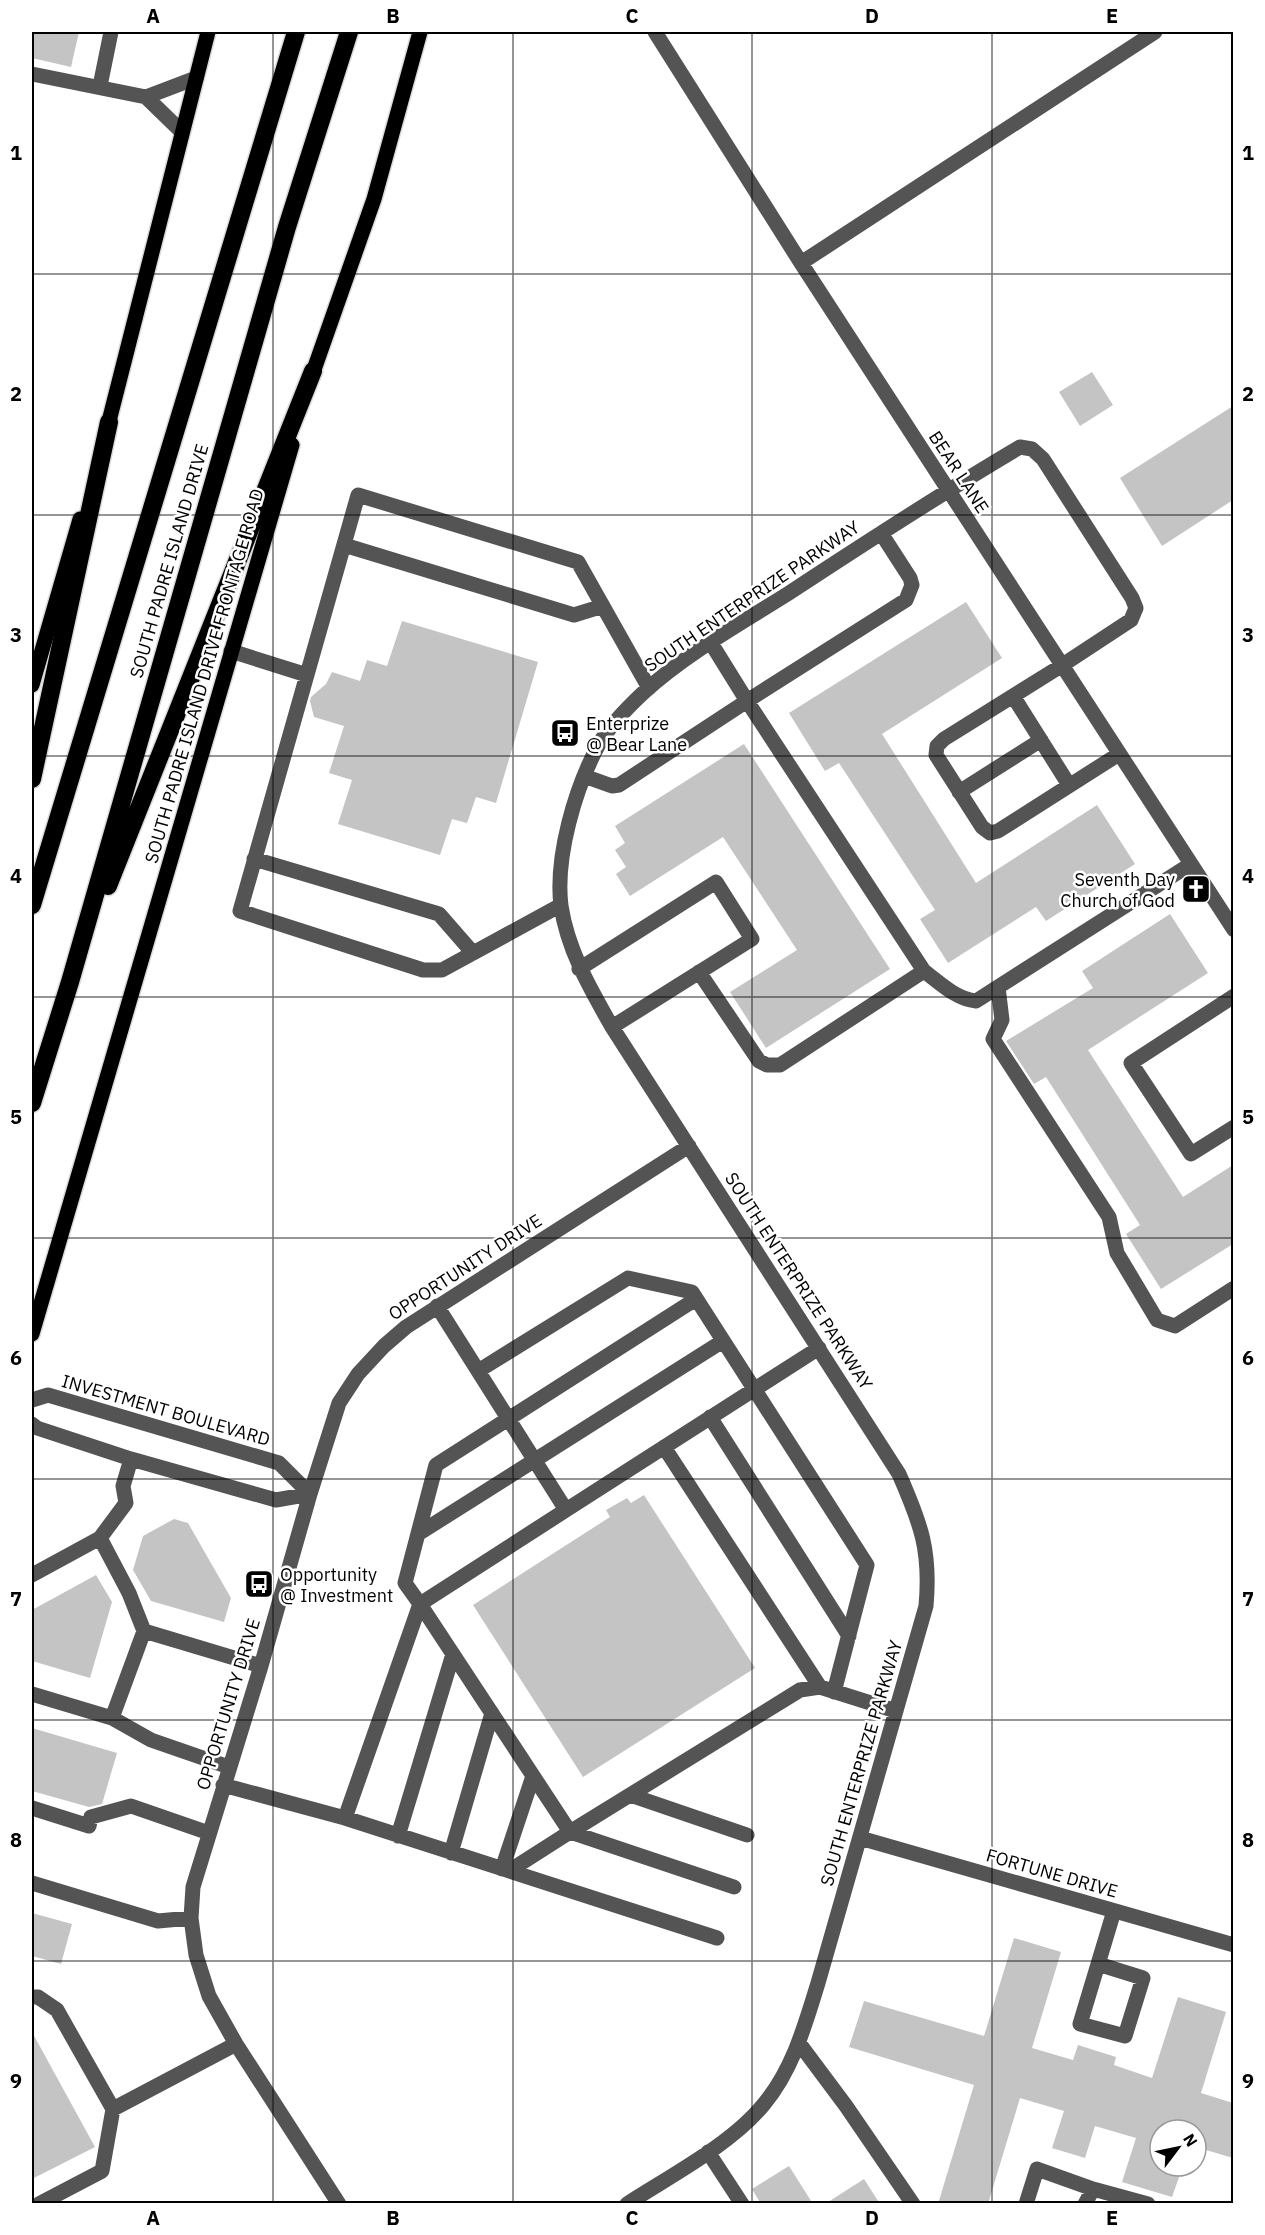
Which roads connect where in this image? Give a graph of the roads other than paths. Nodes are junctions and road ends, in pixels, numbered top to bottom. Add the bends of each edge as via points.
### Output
1 (111, 32) edge
2 (208, 32) edge
3 (296, 32) edge
4 (350, 32) edge
5 (420, 32) edge
6 (655, 32) edge
7 (1155, 32) edge
8 (32, 74) edge
9 (196, 78) junction
10 (100, 86) junction
11 (146, 97) junction
12 (182, 132) junction
13 (801, 263) junction
14 (313, 371) junction
15 (109, 422) junction
16 (948, 491) junction
17 (881, 533) junction
18 (344, 545) junction
19 (603, 606) junction
20 (711, 643) junction
21 (231, 651) junction
22 (1061, 666) junction
23 (307, 675) junction
24 (32, 685) edge
25 (649, 688) junction
26 (1013, 696) junction
27 (747, 701) junction
28 (1041, 740) junction
29 (1119, 754) junction
30 (584, 776) junction
31 (32, 779) edge
32 (1069, 785) junction
33 (960, 792) junction
34 (254, 859) junction
35 (1191, 864) junction
36 (32, 905) edge
37 (561, 905) junction
38 (1228, 912) edge
39 (1233, 930) edge
40 (473, 953) junction
41 (579, 969) junction
42 (924, 970) junction
43 (699, 972) junction
44 (70, 982) junction
45 (998, 987) junction
46 (1233, 996) edge
47 (612, 1027) junction
48 (32, 1103) edge
49 (1233, 1127) edge
50 (689, 1146) junction
51 (1233, 1288) edge
52 (696, 1299) junction
53 (437, 1306) junction
54 (32, 1334) edge
55 (723, 1341) junction
56 (819, 1348) junction
57 (478, 1371) junction
58 (754, 1389) junction
59 (32, 1400) edge
60 (508, 1418) junction
61 (710, 1418) junction
62 (32, 1424) edge
63 (664, 1447) junction
64 (131, 1458) junction
65 (534, 1460) junction
66 (310, 1494) junction
67 (566, 1510) junction
68 (418, 1534) junction
69 (100, 1538) junction
70 (32, 1575) edge
71 (420, 1604) junction
72 (144, 1631) junction
73 (849, 1636) junction
74 (453, 1654) junction
75 (261, 1666) junction
76 (827, 1689) junction
77 (32, 1694) edge
78 (896, 1711) junction
79 (492, 1713) junction
80 (112, 1718) junction
81 (229, 1767) junction
82 (533, 1776) junction
83 (223, 1785) junction
84 (630, 1795) junction
85 (32, 1808) edge
86 (345, 1818) junction
87 (570, 1832) junction
88 (209, 1833) junction
89 (747, 1835) dead end
90 (398, 1836) junction
91 (860, 1838) junction
92 (452, 1853) junction
93 (506, 1870) junction
94 (32, 1883) edge
95 (734, 1887) dead end
96 (1114, 1911) junction
97 (191, 1918) junction
98 (717, 1938) dead end
99 (1233, 1945) edge
100 (1098, 1964) junction
101 (32, 1997) edge
102 (799, 2043) junction
103 (236, 2044) junction
104 (112, 2109) junction
105 (708, 2152) junction
106 (1093, 2189) junction
107 (39, 2204) edge
108 (339, 2204) edge
109 (627, 2204) edge
110 (742, 2204) edge
111 (913, 2204) edge
112 (1026, 2204) edge
113 (1085, 2204) edge
114 (1148, 2204) edge

1 - 10 street
2 - 9 main road
3 - 36 highway, SOUTH PADRE ISLAND DRIVE
4 - 44 highway, SOUTH PADRE ISLAND DRIVE via 287,227
5 - 14 main road, SOUTH PADRE ISLAND DRIVE FRONTAGE ROAD via 374,199
6 - 13 street, BEAR LANE
7 - 13 street
8 - 10 street
9 - 11 street
9 - 12 main road
10 - 11 street
11 - 12 street
12 - 15 main road
13 - 16 street, BEAR LANE
14 - 21 main road, SOUTH PADRE ISLAND DRIVE FRONTAGE ROAD
14 - 44 highway
15 - 24 main road
15 - 31 highway
16 - 17 street, SOUTH ENTERPRIZE PARKWAY
16 - 22 street, BEAR LANE
16 - 22 street, SOUTH ENTERPRIZE PARKWAY via 1020,447 1032,449 1043,459 1136,608 1131,620
17 - 20 street, SOUTH ENTERPRIZE PARKWAY
17 - 27 street via 910,578 912,585 906,600
18 - 19 street via 574,615
18 - 19 street via 358,495 578,562
18 - 23 street
19 - 25 street
20 - 25 street, SOUTH ENTERPRIZE PARKWAY
20 - 27 street
21 - 23 street
21 - 54 main road, SOUTH PADRE ISLAND DRIVE FRONTAGE ROAD
22 - 26 street
22 - 29 street, BEAR LANE
23 - 34 street
25 - 30 street, SOUTH ENTERPRIZE PARKWAY via 619,717 600,743
26 - 28 street
26 - 33 street via 937,746 936,755
27 - 30 street via 619,785
27 - 42 street
28 - 32 street
28 - 33 street
29 - 32 street
29 - 35 street, BEAR LANE
30 - 37 street, SOUTH ENTERPRIZE PARKWAY via 565,842
32 - 33 street via 990,833
34 - 40 street via 439,914
34 - 40 street via 240,911 423,969 442,970
35 - 38 street, BEAR LANE
35 - 45 street
37 - 40 street
37 - 41 street, SOUTH ENTERPRIZE PARKWAY
38 - 39 street, BEAR LANE
41 - 43 street via 716,882 752,939
41 - 47 street, SOUTH ENTERPRIZE PARKWAY
42 - 43 street via 780,1065 767,1065 759,1060
42 - 45 street via 966,1000 976,1000
43 - 47 street
44 - 48 highway, SOUTH PADRE ISLAND DRIVE
45 - 51 street via 1002,1020 993,1040 1109,1217 1117,1253 1157,1320 1175,1326
46 - 49 street via 1131,1063 1191,1154
47 - 50 street, SOUTH ENTERPRIZE PARKWAY
50 - 53 street, OPPORTUNITY DRIVE
50 - 56 street, SOUTH ENTERPRIZE PARKWAY
52 - 55 street
52 - 57 street via 692,1293 628,1278
52 - 60 street
53 - 57 street
53 - 66 street, OPPORTUNITY DRIVE via 406,1327 358,1374 339,1403
55 - 58 street
55 - 65 street
56 - 58 street
56 - 78 street, SOUTH ENTERPRIZE PARKWAY via 899,1474 924,1540 929,1575 926,1606
57 - 60 street
58 - 61 street
58 - 73 street via 867,1565
59 - 66 street, INVESTMENT BOULEVARD via 48,1395 279,1463
60 - 65 street
60 - 68 street via 436,1465
61 - 63 street
61 - 73 street
62 - 64 street
63 - 67 street
63 - 76 street
64 - 66 street via 276,1500
64 - 69 street via 123,1486 126,1503
65 - 67 street
65 - 68 street
66 - 75 street, OPPORTUNITY DRIVE
67 - 71 street
68 - 71 street via 405,1583
69 - 70 street
69 - 72 street
71 - 74 street
71 - 86 street
72 - 75 street
72 - 80 street
73 - 76 street
74 - 79 street
74 - 90 street
75 - 81 street, OPPORTUNITY DRIVE
76 - 78 street
76 - 84 street via 800,1690
77 - 80 street
78 - 91 street, SOUTH ENTERPRIZE PARKWAY
79 - 82 street
79 - 92 street
80 - 81 street via 151,1740
81 - 83 street, OPPORTUNITY DRIVE
82 - 87 street
82 - 93 street
83 - 86 street
83 - 88 street, OPPORTUNITY DRIVE
84 - 87 street
84 - 89 street
85 - 88 street via 89,1826 91,1817 131,1806
86 - 90 street
87 - 93 street
87 - 95 street
88 - 97 street, OPPORTUNITY DRIVE via 193,1887
90 - 92 street
91 - 96 street, FORTUNE DRIVE
91 - 102 street, SOUTH ENTERPRIZE PARKWAY
92 - 93 street
93 - 98 street
94 - 97 street via 158,1921
96 - 99 street, FORTUNE DRIVE
96 - 100 street
97 - 103 street, OPPORTUNITY DRIVE via 196,1955 209,1996
100 - 100 street via 1080,2024 1125,2036 1143,1978
101 - 104 street via 57,2010
102 - 105 street, SOUTH ENTERPRIZE PARKWAY via 764,2105
102 - 111 street
103 - 104 street
103 - 108 street, OPPORTUNITY DRIVE
104 - 107 street via 102,2171
105 - 109 street, SOUTH ENTERPRIZE PARKWAY
105 - 110 street
106 - 112 street via 1037,2169
106 - 113 street
106 - 114 street

